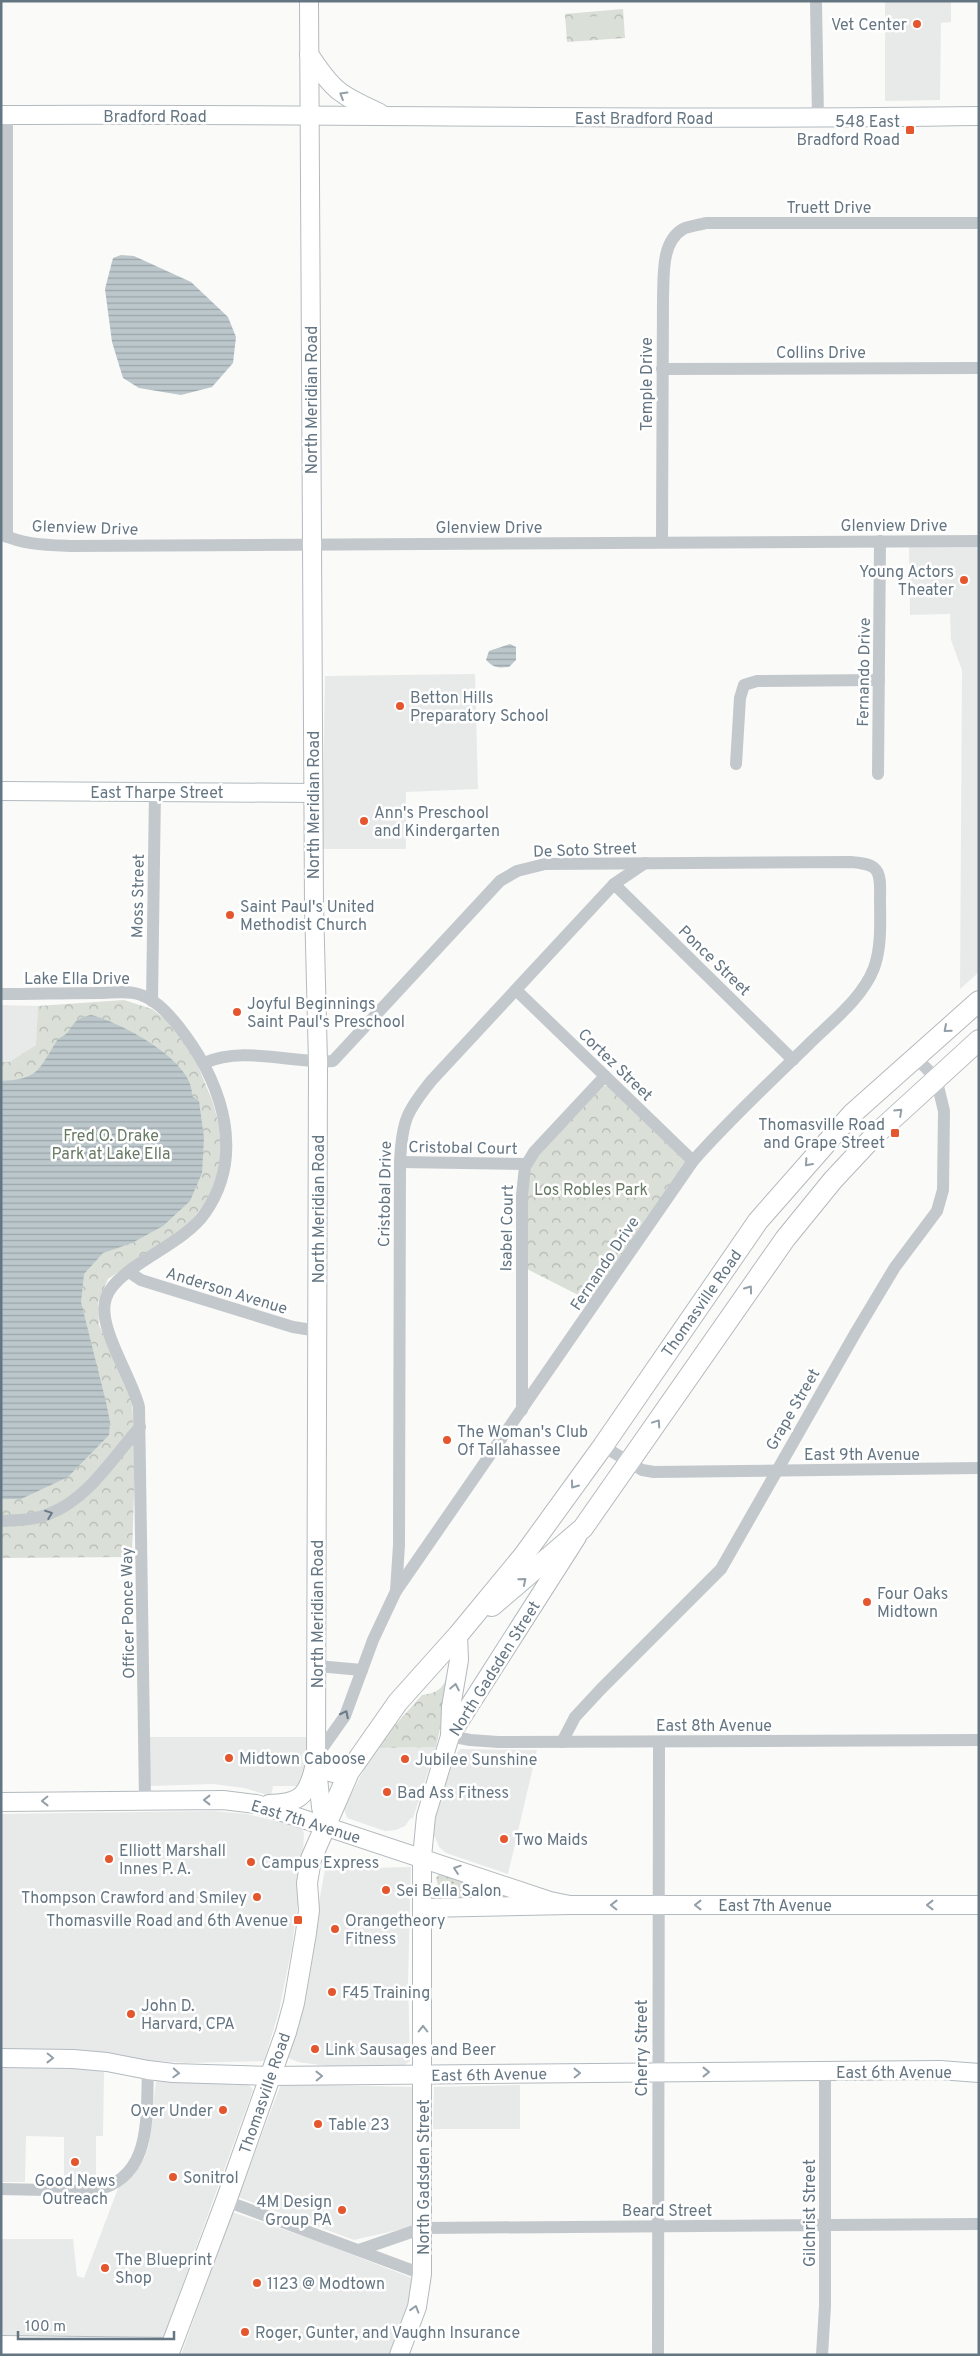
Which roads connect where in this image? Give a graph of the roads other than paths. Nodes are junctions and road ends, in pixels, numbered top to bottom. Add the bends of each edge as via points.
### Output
1 (309, 1) edge
2 (816, 1) edge
3 (309, 54) junction
4 (309, 114) junction
5 (4, 115) edge
6 (387, 116) junction
7 (979, 116) edge
8 (818, 118) junction
9 (979, 223) edge
10 (681, 230) joint
11 (979, 368) edge
12 (662, 369) junction
13 (4, 535) edge
14 (880, 541) junction
15 (979, 541) edge
16 (662, 542) junction
17 (313, 544) junction
18 (879, 680) junction
19 (736, 764) dead end
20 (878, 774) dead end
21 (155, 791) junction
22 (1, 792) edge
23 (313, 793) junction
24 (645, 863) junction
25 (875, 866) joint
26 (614, 884) junction
27 (516, 990) junction
28 (1, 994) edge
29 (152, 1001) junction
30 (979, 1001) edge
31 (979, 1040) edge
32 (915, 1057) junction
33 (793, 1060) junction
34 (318, 1062) junction
35 (204, 1063) junction
36 (604, 1076) junction
37 (936, 1078) junction
38 (693, 1161) junction
39 (400, 1162) junction
40 (526, 1164) junction
41 (129, 1272) junction
42 (699, 1306) junction
43 (726, 1321) junction
44 (318, 1331) junction
45 (522, 1410) junction
46 (140, 1427) junction
47 (603, 1446) junction
48 (629, 1463) junction
49 (979, 1468) edge
50 (775, 1471) junction
51 (1, 1521) edge
52 (583, 1528) junction
53 (396, 1591) junction
54 (458, 1635) junction
55 (317, 1666) junction
56 (362, 1670) junction
57 (450, 1736) junction
58 (979, 1740) edge
59 (562, 1742) junction
60 (659, 1742) junction
61 (316, 1753) junction
62 (349, 1772) junction
63 (145, 1800) junction
64 (1, 1802) edge
65 (256, 1804) junction
66 (326, 1827) junction
67 (422, 1857) junction
68 (570, 1904) junction
69 (979, 1905) edge
70 (658, 1906) junction
71 (423, 1908) junction
72 (1, 2058) edge
73 (148, 2070) junction
74 (826, 2072) junction
75 (657, 2073) junction
76 (979, 2074) edge
77 (423, 2075) junction
78 (270, 2076) junction
79 (1, 2189) edge
80 (226, 2200) junction
81 (979, 2224) edge
82 (825, 2225) junction
83 (658, 2226) junction
84 (423, 2228) junction
85 (359, 2250) junction
86 (422, 2274) junction
87 (1, 2345) edge
88 (169, 2351) edge
89 (399, 2355) edge
90 (658, 2355) edge
91 (822, 2355) edge

1 - 3 street, North Meridian Road
2 - 8 street
3 - 4 street, North Meridian Road
6 -> 3 street via 335,90
4 - 5 street, Bradford Road
4 - 6 street, East Bradford Road
4 - 17 street, North Meridian Road
5 - 13 street
6 - 8 street, East Bradford Road
7 - 8 street, East Bradford Road
9 - 10 street, Truett Drive via 706,223
10 - 12 street, Temple Drive via 669,244 665,257
11 - 12 street, Collins Drive
12 - 16 street, Temple Drive
13 - 17 street, Glenview Drive via 35,544 72,546
14 - 15 street, Glenview Drive
14 - 16 street, Glenview Drive
14 - 18 street, Fernando Drive
16 - 17 street, Glenview Drive
17 - 23 street, North Meridian Road
18 - 19 street via 757,680 744,685 739,708
18 - 20 street, Fernando Drive
21 - 22 street, East Tharpe Street
21 - 23 street, East Tharpe Street
21 - 29 street, Moss Street
23 - 34 street, North Meridian Road
24 - 25 street, De Soto Street via 850,862
24 - 26 street, Cristobal Drive
24 - 34 street, De Soto Street via 545,864 512,873 500,881 333,1061
25 - 33 street, Fernando Drive via 881,889 879,946 873,970 847,1007
26 - 27 street, Cristobal Drive
26 - 33 street, Ponce Street
27 - 36 street, Cortez Street
27 - 39 street, Cristobal Drive via 417,1098 402,1129
28 - 29 street, Lake Ella Drive via 141,994
29 - 35 street, Lake Ella Drive via 175,1021
30 -> 32 main road, Thomasville Road
31 - 37 main road, Thomasville Road
32 - 37 street
32 -> 42 main road, Thomasville Road via 852,1114 803,1168 758,1221
33 - 38 street, Fernando Drive
34 - 35 street via 228,1056
34 - 44 street, North Meridian Road
35 - 41 street, Lake Ella Drive via 214,1085 226,1131 228,1148 223,1175 213,1200 197,1223 181,1238
36 - 38 street, Cortez Street
36 - 40 street, Isabel Court
43 -> 37 main road, Thomasville Road via 785,1239 833,1180
37 - 50 street, Grape Street via 944,1111 943,1190 937,1211 895,1267
38 - 45 street, Fernando Drive
39 - 40 street, Cristobal Court
39 - 53 street, Cristobal Drive via 399,1546
40 - 45 street, Isabel Court via 522,1195
41 - 44 street, Anderson Avenue via 160,1286 293,1327
41 - 46 street, Lake Ella Drive via 110,1289 103,1309 104,1320 136,1393
42 - 43 main road
42 - 47 main road, Thomasville Road
48 -> 43 main road, Thomasville Road
44 - 55 street, North Meridian Road
45 - 53 street, Fernando Drive
51 -> 46 street via 39,1517 64,1507 91,1483
46 - 63 street, Officer Ponce Way
47 - 48 street, East 9th Avenue
47 -> 54 main road, Thomasville Road via 524,1554
48 - 50 street, East 9th Avenue via 654,1472
48 - 52 main road, Thomasville Road
49 - 50 street, East 9th Avenue
50 - 59 street, Grape Street via 720,1569 575,1717
54 -> 52 main road, Thomasville Road
52 - 57 street, North Gadsden Street
53 - 56 street, Fernando Drive
57 -> 54 street via 459,1660
54 - 62 main road, Thomasville Road via 398,1702
55 - 56 street
55 - 61 street, North Meridian Road
61 -> 56 street, Fernando Drive via 345,1716
57 - 59 street, East 8th Avenue via 498,1742
57 - 67 street, North Gadsden Street via 426,1816
58 - 60 street, East 8th Avenue
59 - 60 street, East 8th Avenue
60 - 70 street, Cherry Street
61 - 62 street via 328,1772
61 - 65 street, North Meridian Road via 311,1782 303,1796 289,1803
61 - 66 street, North Meridian Road
62 - 66 main road, Thomasville Road
63 -> 64 street, East 7th Avenue
65 -> 63 street, East 7th Avenue via 223,1800
65 - 66 street, East 7th Avenue
66 - 67 street, East 7th Avenue
66 - 78 main road, Thomasville Road via 294,2003
68 -> 67 street, East 7th Avenue via 542,1898
67 - 71 street, North Gadsden Street
70 -> 68 street, East 7th Avenue
68 - 71 street, East 7th Avenue
69 -> 70 street, East 7th Avenue
70 - 75 street, Cherry Street
77 -> 71 street, North Gadsden Street
72 -> 73 street, East 6th Avenue via 73,2059
73 -> 78 street, East 6th Avenue
73 - 79 street via 145,2137 139,2156 123,2176 103,2189 93,2191
75 -> 74 street, East 6th Avenue
74 - 76 street, East 6th Avenue via 940,2070
74 - 82 street, Gilchrist Street
77 -> 75 street, East 6th Avenue
75 - 83 street, Cherry Street
78 -> 77 street, East 6th Avenue
77 - 84 street, North Gadsden Street
78 - 80 main road, Thomasville Road
80 - 85 street
80 - 88 main road, Thomasville Road
81 - 82 street, Beard Street
82 - 83 street, Beard Street
82 - 91 street, Gilchrist Street
83 - 84 street, Beard Street
83 - 90 street, Cherry Street
84 - 85 street, Beard Street
84 - 86 street, North Gadsden Street
85 - 86 street
89 -> 86 street, North Gadsden Street via 416,2307
87 - 88 street

